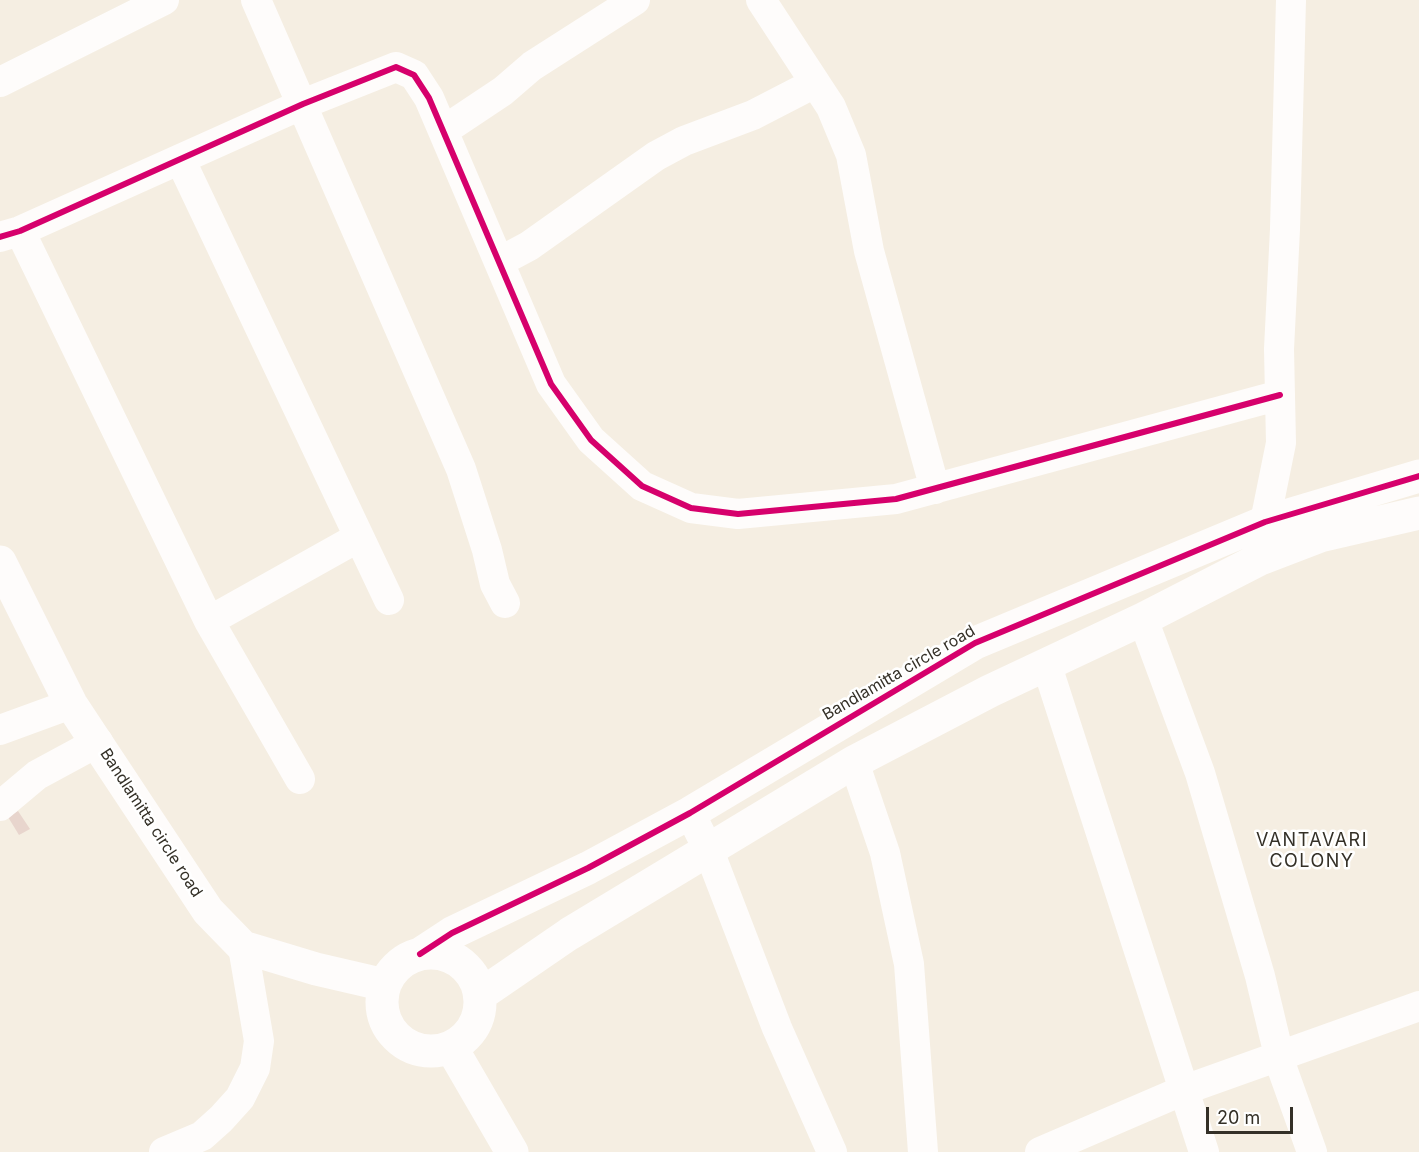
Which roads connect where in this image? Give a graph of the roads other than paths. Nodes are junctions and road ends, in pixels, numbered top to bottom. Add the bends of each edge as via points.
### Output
1 (164, 0) edge
2 (256, 0) edge
3 (635, 0) edge
4 (760, 0) edge
5 (1291, 0) edge
6 (0, 82) edge
7 (815, 83) junction
8 (303, 104) junction
9 (443, 131) junction
10 (180, 159) junction
11 (10, 234) edge
12 (499, 262) junction
13 (1280, 395) junction
14 (1419, 476) edge
15 (934, 489) junction
16 (1419, 513) edge
17 (1264, 522) junction
18 (359, 537) junction
19 (1273, 554) junction
20 (0, 562) edge
21 (389, 600) dead end
22 (505, 603) dead end
23 (1143, 619) junction
24 (209, 621) junction
25 (1047, 666) junction
26 (71, 704) junction
27 (0, 730) edge
28 (98, 742) junction
29 (854, 762) junction
30 (300, 778) dead end
31 (0, 806) edge
32 (690, 813) junction
33 (709, 851) junction
34 (243, 947) junction
35 (420, 954) junction
36 (385, 985) junction
37 (480, 995) junction
38 (1419, 1006) edge
39 (450, 1047) junction
40 (1279, 1055) junction
41 (1184, 1090) junction
42 (164, 1152) edge
43 (512, 1152) edge
44 (832, 1152) edge
45 (923, 1152) edge
46 (1040, 1152) edge
47 (1204, 1152) edge
48 (1312, 1152) edge

1 - 6 street
2 - 8 street
3 - 9 street via 532,66 503,91
4 - 7 street
5 - 13 street
7 - 12 street via 753,115 656,156 529,246
7 - 15 street via 831,107 851,155 869,251
8 - 9 street via 388,70 406,70 420,82
8 - 10 street
8 - 22 street via 461,469 495,584
9 - 12 street
10 - 11 street
10 - 18 street
11 - 24 street
12 - 15 street via 551,384 591,440 642,486 691,508 738,514 896,499
13 - 15 street
13 - 17 street via 1281,442
14 - 17 street, Bandlamitta circle road
16 - 19 street via 1320,536
17 - 19 street
17 - 32 street, Bandlamitta circle road via 975,643
18 - 21 street
18 - 24 street
19 - 23 street
20 - 26 street, Bandlamitta circle road
23 - 25 street
23 - 40 street via 1200,773 1260,976
24 - 30 street
25 - 29 street via 990,691
25 - 41 street
26 - 27 street
26 - 28 street, Bandlamitta circle road
28 - 31 street via 37,776
28 - 34 street, Bandlamitta circle road via 208,911
29 - 33 street
29 - 45 street via 885,854 909,964
32 - 33 street
32 - 35 street, Bandlamitta circle road via 588,868 452,933
33 - 37 street via 569,934
33 - 44 street via 777,1028
34 - 36 street, Bandlamitta circle road
34 - 42 street via 258,1041 255,1068 240,1098 221,1119 202,1136
35 - 36 street, Bandlamitta circle road via 393,970
35 - 37 street via 452,957 475,980
36 - 39 street via 383,1013 397,1038 422,1051
37 - 39 street via 480,1011 474,1026 464,1039
38 - 40 street
39 - 43 street
40 - 41 street
40 - 48 street
41 - 46 street
41 - 47 street

